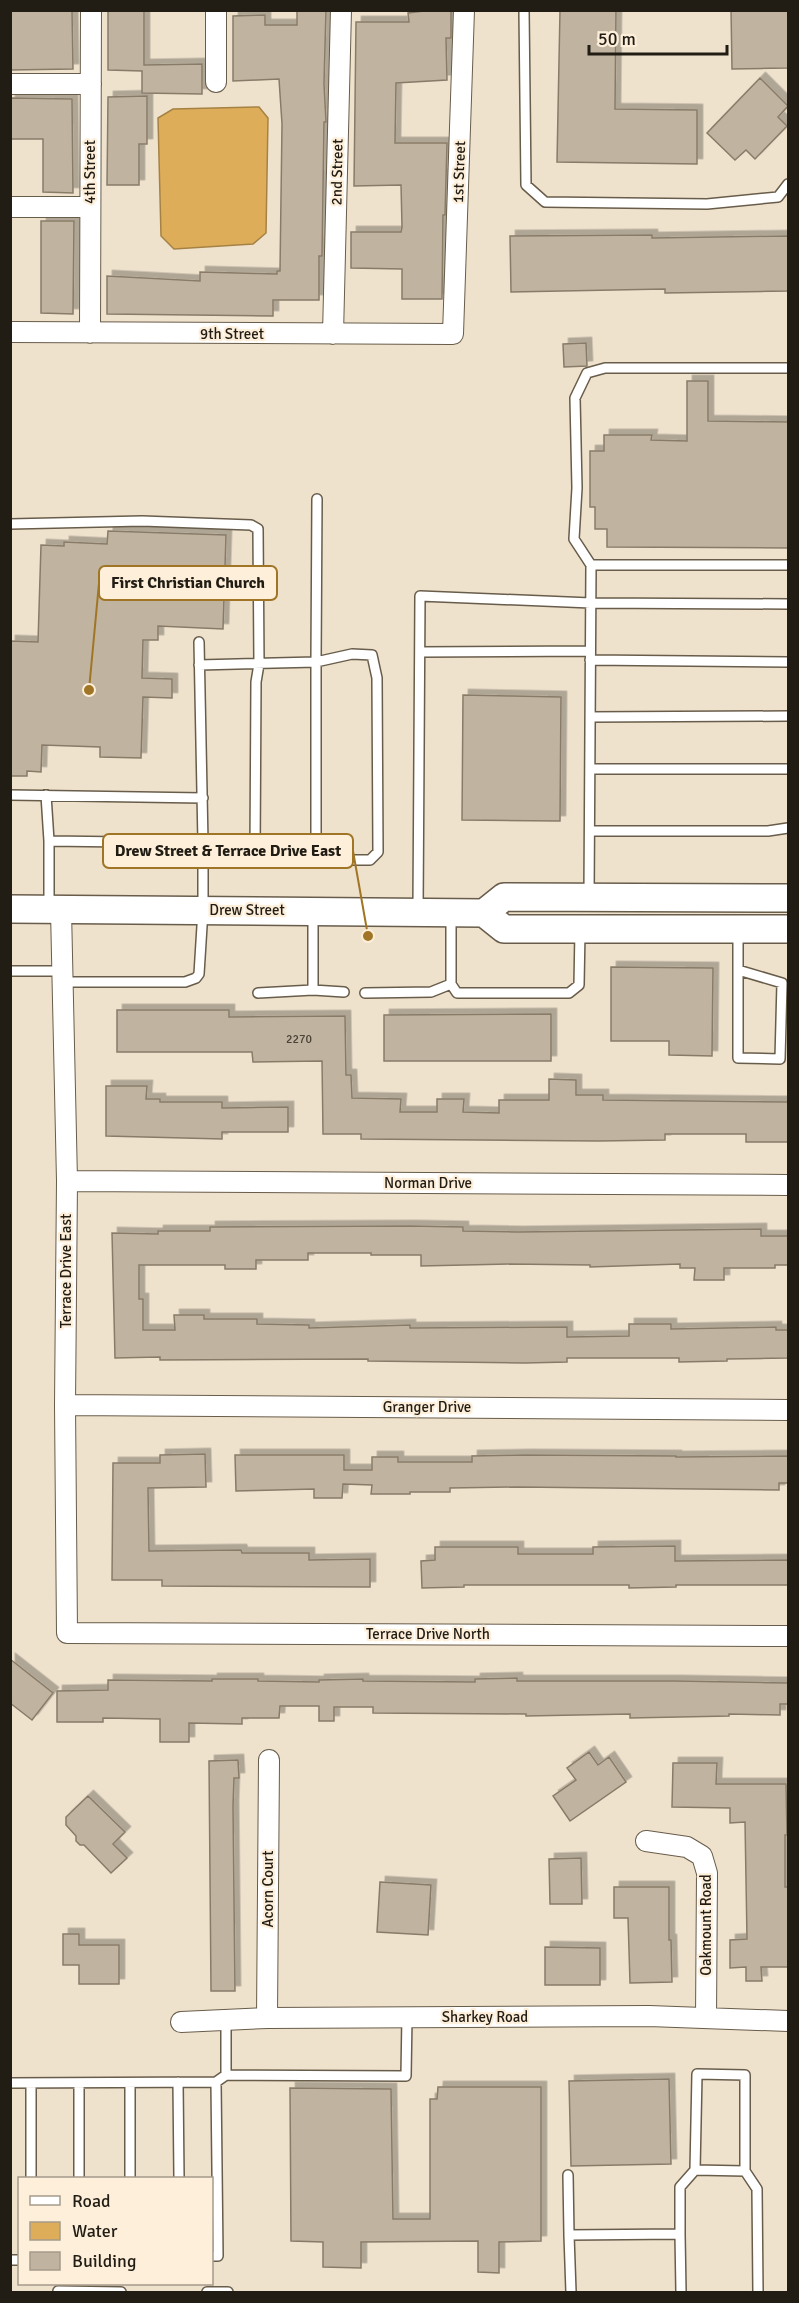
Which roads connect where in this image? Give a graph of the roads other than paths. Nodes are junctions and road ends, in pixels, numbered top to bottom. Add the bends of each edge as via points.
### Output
1 (91, 10) edge
2 (216, 10) edge
3 (341, 10) edge
4 (464, 10) edge
5 (524, 10) edge
6 (216, 82) dead end
7 (10, 84) edge
8 (91, 84) junction
9 (789, 184) edge
10 (10, 207) edge
11 (90, 207) junction
12 (10, 332) edge
13 (90, 333) junction
14 (333, 334) junction
15 (453, 334) joint
16 (789, 368) edge
17 (317, 499) dead end
18 (10, 524) edge
19 (591, 565) junction
20 (789, 565) edge
21 (591, 603) junction
22 (789, 604) edge
23 (199, 642) dead end
24 (420, 652) junction
25 (590, 655) junction
26 (316, 662) junction
27 (789, 662) edge
28 (259, 664) junction
29 (199, 665) junction
30 (789, 716) edge
31 (590, 717) junction
32 (789, 769) edge
33 (590, 770) junction
34 (10, 795) edge
35 (45, 795) junction
36 (203, 798) junction
37 (789, 828) edge
38 (590, 831) junction
39 (49, 841) junction
40 (203, 843) junction
41 (255, 853) dead end
42 (589, 897) junction
43 (789, 898) edge
44 (10, 909) edge
45 (55, 910) junction
46 (203, 910) junction
47 (313, 910) junction
48 (418, 912) junction
49 (452, 912) junction
50 (483, 913) junction
51 (580, 929) junction
52 (738, 929) junction
53 (789, 929) edge
54 (738, 970) junction
55 (10, 971) edge
56 (62, 976) junction
57 (451, 984) junction
58 (313, 990) junction
59 (344, 992) dead end
60 (258, 993) dead end
61 (365, 993) dead end
62 (67, 1181) junction
63 (789, 1185) edge
64 (65, 1405) junction
65 (789, 1410) edge
66 (67, 1633) joint
67 (789, 1635) edge
68 (269, 1760) dead end
69 (646, 1841) dead end
70 (267, 2018) junction
71 (407, 2018) junction
72 (706, 2018) junction
73 (226, 2019) junction
74 (789, 2021) edge
75 (181, 2022) dead end
76 (226, 2075) junction
77 (178, 2082) junction
78 (216, 2082) junction
79 (10, 2083) edge
80 (31, 2083) junction
81 (79, 2083) junction
82 (130, 2083) junction
83 (695, 2170) junction
84 (745, 2171) junction
85 (568, 2175) dead end
86 (31, 2177) edge
87 (79, 2177) edge
88 (130, 2177) edge
89 (179, 2177) edge
90 (680, 2234) junction
91 (569, 2235) junction
92 (213, 2256) edge
93 (58, 2292) edge
94 (121, 2292) edge
95 (207, 2292) edge
96 (228, 2292) edge
97 (570, 2292) edge
98 (681, 2292) edge
99 (758, 2292) edge

1 - 8 street, 4th Street
2 - 6 street
3 - 14 street, 2nd Street
4 - 15 street, 1st Street
5 - 9 lane via 526,185 545,202 707,204 778,197
7 - 8 street
8 - 11 street, 4th Street
10 - 11 street
11 - 13 street, 4th Street
12 - 13 street, 9th Street
13 - 14 street, 9th Street
14 - 15 street, 9th Street
16 - 19 lane via 605,368 587,373 575,398 574,539
17 - 26 lane
18 - 28 lane via 142,521 251,525 258,529
19 - 20 lane
19 - 21 lane
21 - 22 lane
21 - 24 lane via 420,596
21 - 25 lane
23 - 29 lane
24 - 25 lane
24 - 48 lane
25 - 27 lane
25 - 31 lane
26 - 26 lane via 352,654 372,655 377,678 378,852 370,860 324,860 316,851
26 - 28 lane
28 - 29 lane
28 - 41 lane
29 - 36 lane
30 - 31 lane
31 - 33 lane
32 - 33 lane
33 - 38 lane
34 - 35 lane
35 - 36 lane
35 - 39 lane
36 - 40 lane
37 - 38 lane
38 - 42 lane
39 - 40 lane
39 - 45 lane
40 - 46 lane
42 - 43 main road
42 - 50 main road via 504,897
44 - 45 main road, Drew Street
45 - 46 main road, Drew Street
45 - 56 street, Terrace Drive East
46 - 47 main road, Drew Street
46 - 56 lane via 201,968 196,978 185,982
47 - 48 main road, Drew Street
47 - 58 lane
48 - 49 main road, Drew Street
49 - 50 main road, Drew Street
49 - 57 lane
50 - 51 main road via 504,929
51 - 52 main road
51 - 57 lane via 579,985 569,993 457,993
52 - 53 main road
52 - 54 lane
54 - 54 lane via 738,1058 780,1059 782,983
55 - 56 lane
56 - 62 street, Terrace Drive East
57 - 61 lane via 431,992
58 - 59 lane
58 - 60 lane
62 - 63 street, Norman Drive
62 - 64 street, Terrace Drive East
64 - 65 street, Granger Drive
64 - 66 street, Terrace Drive East
66 - 67 street, Terrace Drive North
68 - 70 street, Acorn Court
69 - 72 street, Oakmount Road via 687,1848 702,1856 707,1873
70 - 71 street, Sharkey Road
70 - 73 street, Sharkey Road
71 - 72 street, Sharkey Road
71 - 76 lane via 406,2076
72 - 74 street, Sharkey Road
73 - 75 street, Sharkey Road
73 - 76 lane
76 - 78 lane
77 - 78 lane
77 - 82 lane
77 - 89 lane
78 - 92 lane via 218,2256
79 - 80 lane
80 - 81 lane
80 - 86 lane
81 - 82 lane
81 - 87 lane
82 - 88 lane
83 - 84 lane
83 - 84 lane via 697,2074 745,2075
83 - 90 lane via 680,2187
84 - 99 lane via 757,2189
85 - 91 lane
90 - 91 lane
90 - 98 lane
91 - 97 lane
93 - 94 lane
95 - 96 lane

